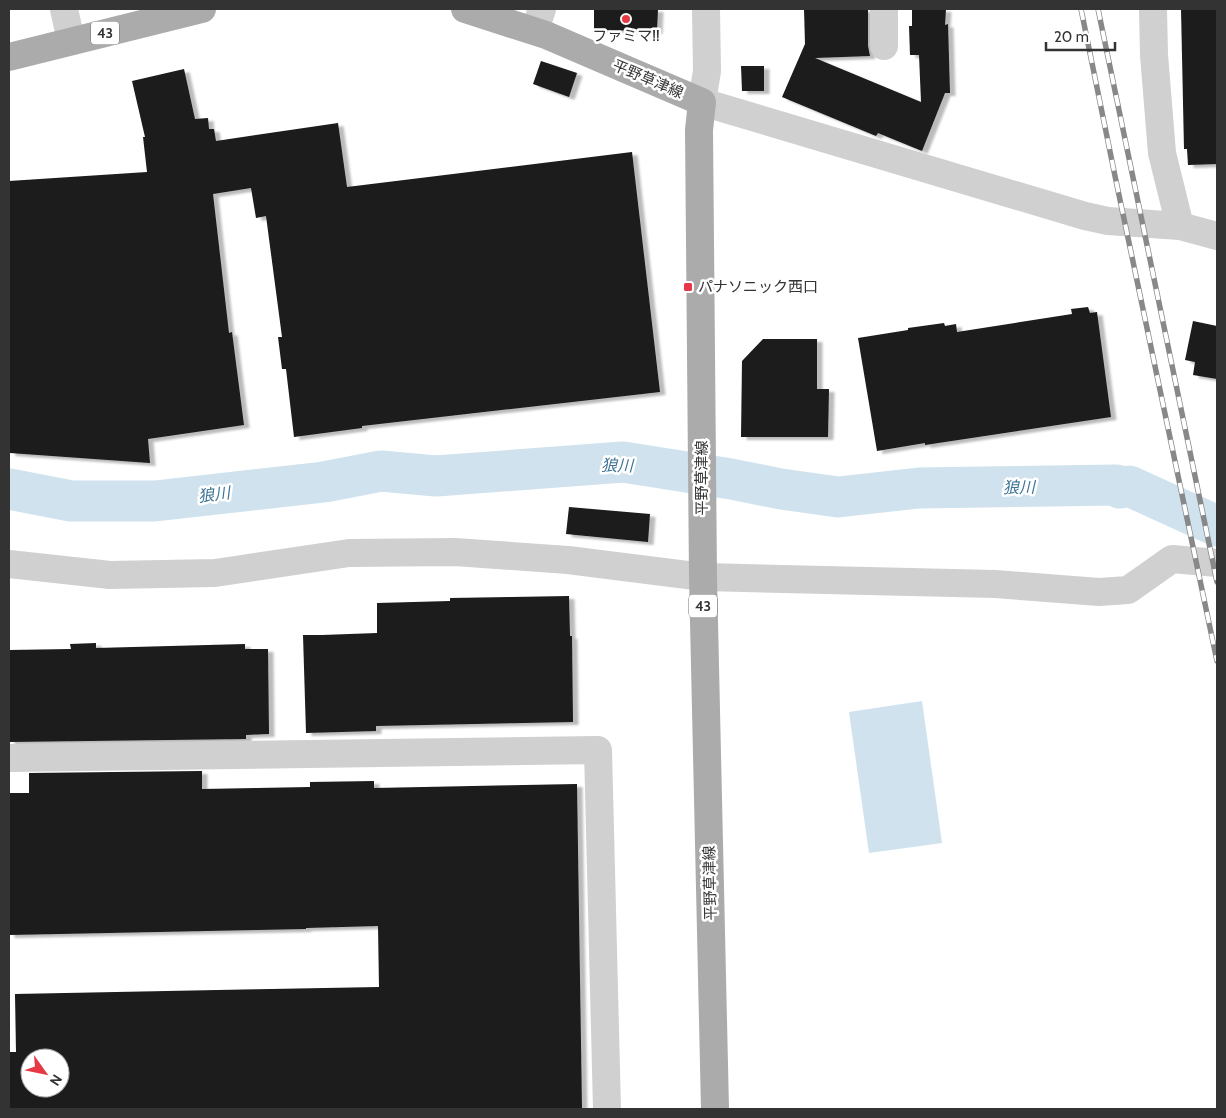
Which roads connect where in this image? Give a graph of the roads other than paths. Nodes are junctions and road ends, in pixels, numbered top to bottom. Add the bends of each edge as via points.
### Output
1 (64, 9) edge
2 (202, 9) edge
3 (465, 9) edge
4 (706, 9) edge
5 (884, 9) edge
6 (1153, 9) edge
7 (535, 19) edge
8 (71, 41) junction
9 (884, 46) dead end
10 (9, 57) edge
11 (702, 102) junction
12 (1180, 226) junction
13 (1217, 236) edge
14 (1217, 563) edge
15 (9, 564) edge
16 (703, 577) junction
17 (9, 758) edge
18 (607, 1109) edge
19 (715, 1109) edge

1 - 8 street
2 - 8 main road, 43
3 - 7 main road, 平野草津線
4 - 11 street via 707,71
5 - 9 street
6 - 12 street via 1162,153
7 - 11 main road, 平野草津線
8 - 10 main road, 43
11 - 12 street via 1085,216 1108,221
11 - 16 main road, 平野草津線 / 43 via 699,140
12 - 13 street
14 - 16 street via 1172,559 1128,590 1099,592 995,584
15 - 16 street via 110,575 215,573 349,554 455,552 568,560
16 - 19 main road, 平野草津線 / 43
17 - 18 street via 598,750

